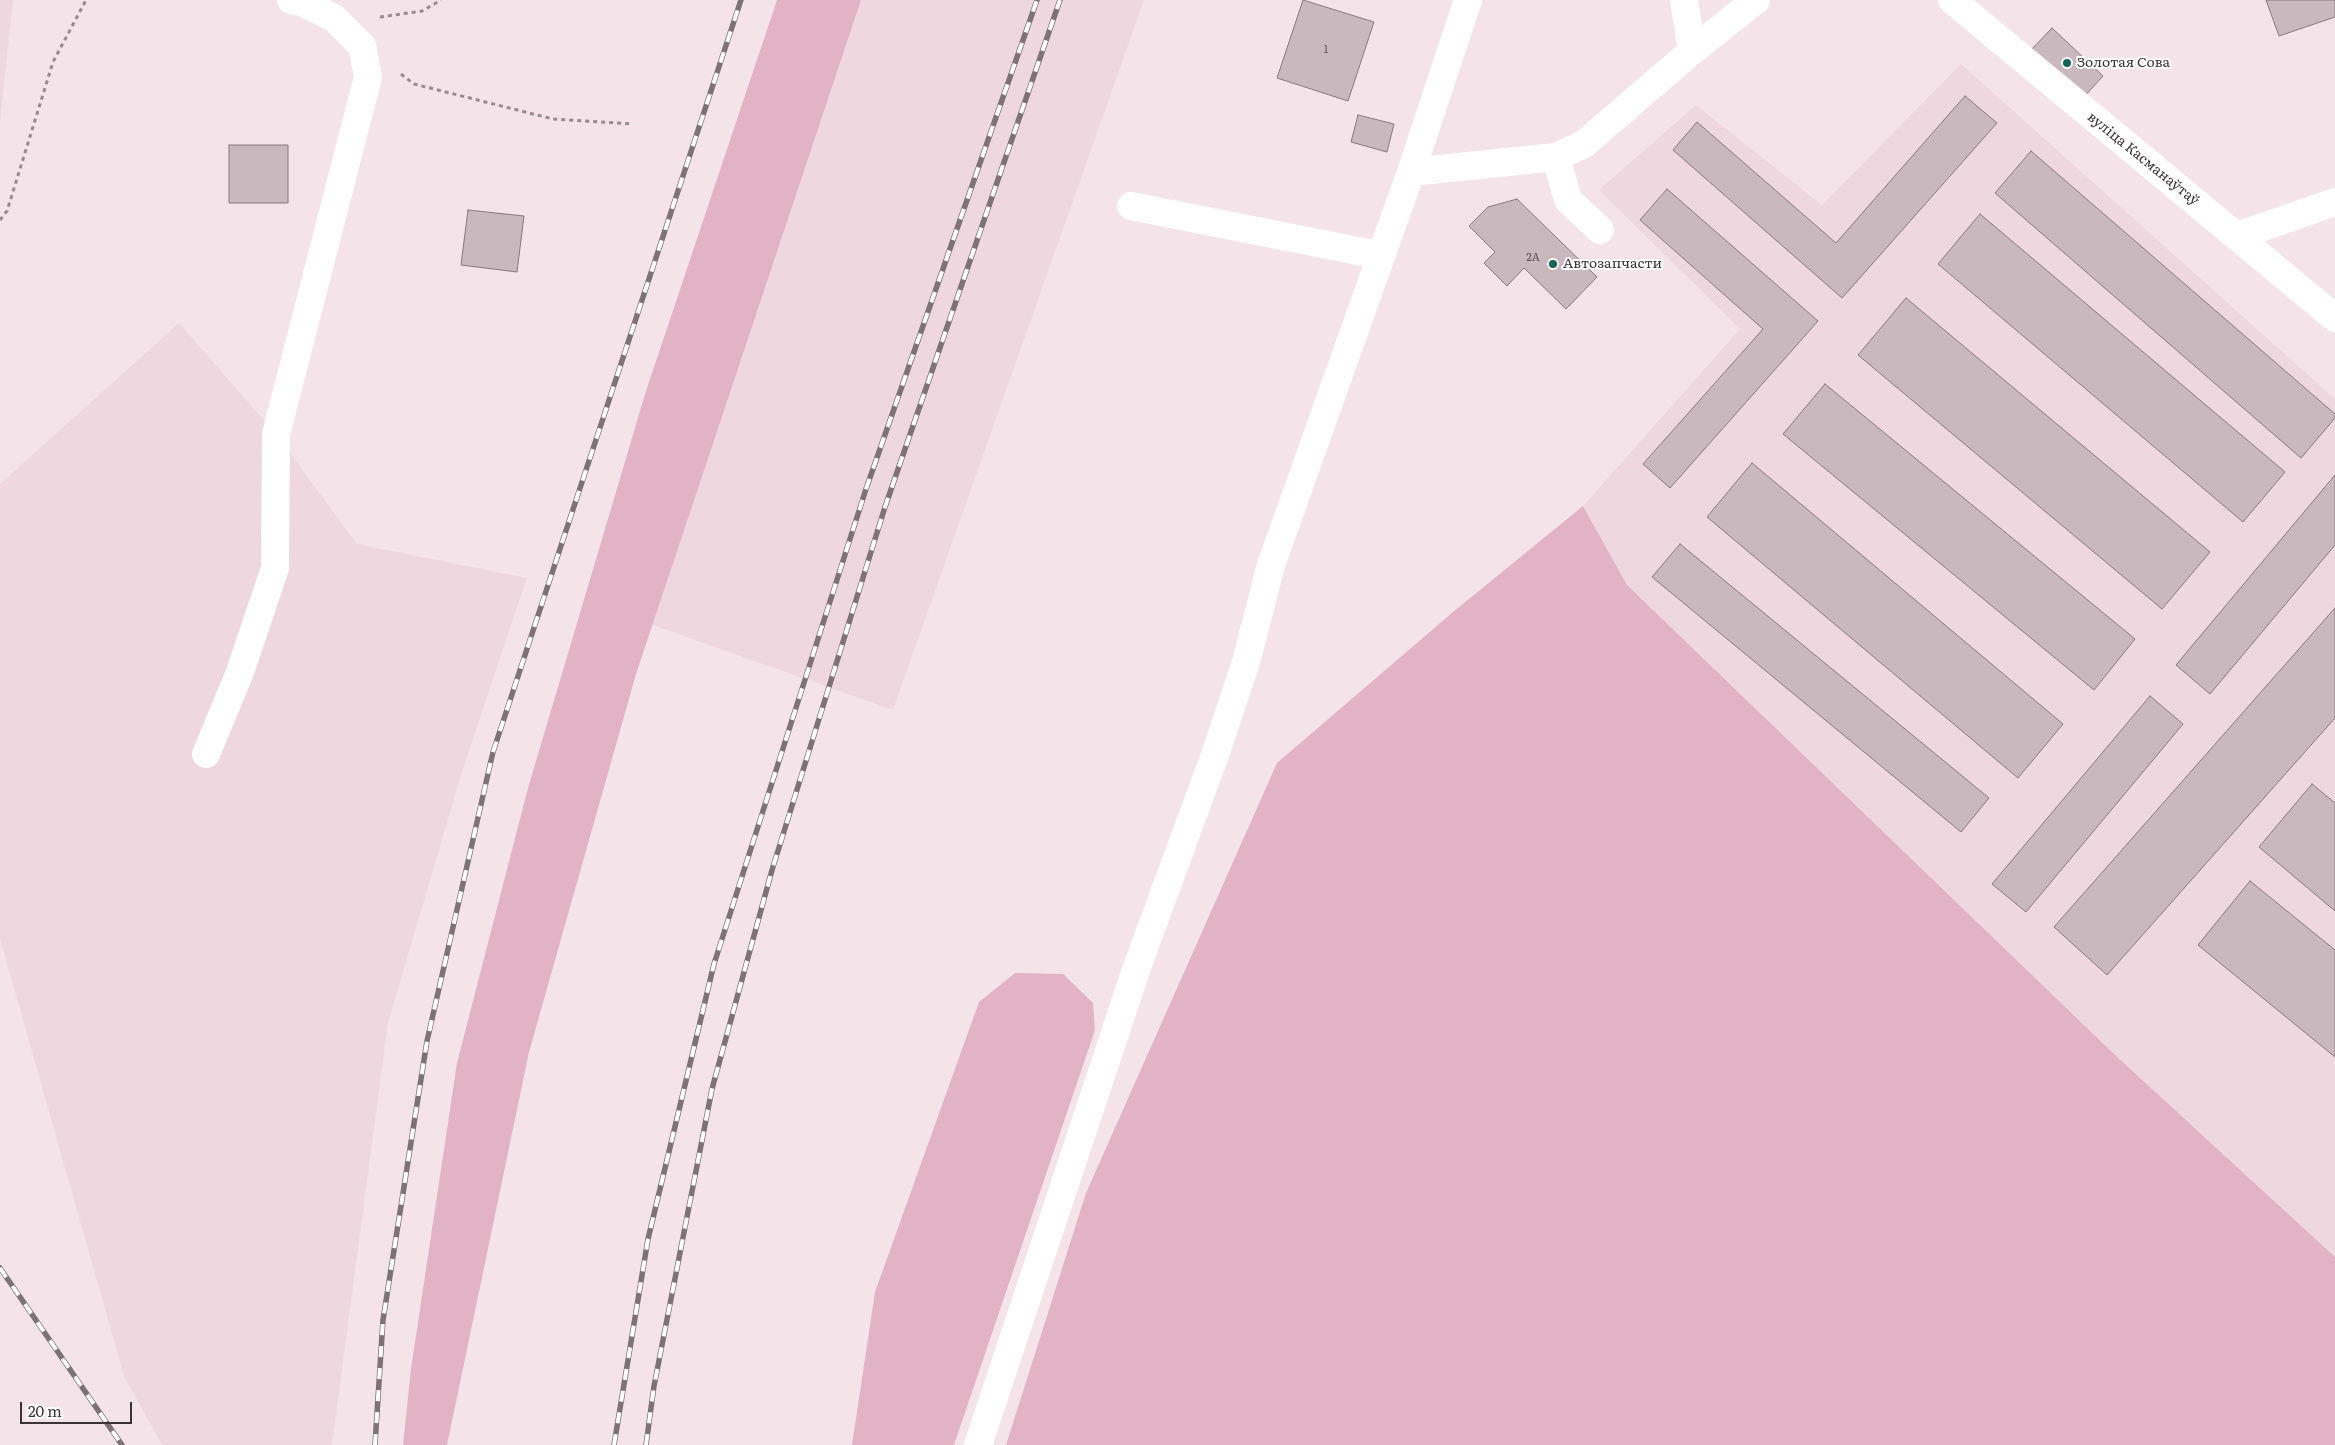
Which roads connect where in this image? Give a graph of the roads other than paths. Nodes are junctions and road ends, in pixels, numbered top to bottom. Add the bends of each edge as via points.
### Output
1 (291, 0) edge
2 (1468, 0) edge
3 (1684, 0) edge
4 (1756, 0) edge
5 (1964, 3) edge
6 (1692, 51) junction
7 (1556, 157) junction
8 (1410, 172) junction
9 (2335, 202) edge
10 (1131, 206) dead end
11 (1600, 230) dead end
12 (2237, 236) junction
13 (1381, 257) junction
14 (2335, 318) edge
15 (206, 754) dead end
16 (978, 1445) edge

1 - 15 street via 334,18 362,46 368,77 276,434 275,568 240,672
2 - 8 street
3 - 6 street
4 - 6 street
5 - 12 street, вуліца Касманаўтаў
6 - 7 street via 1584,144
7 - 8 street
7 - 11 street via 1568,200
8 - 13 street
9 - 12 street
10 - 13 street
12 - 14 street, вуліца Касманаўтаў
13 - 16 street via 1272,565 1243,671 1216,752 1137,967

